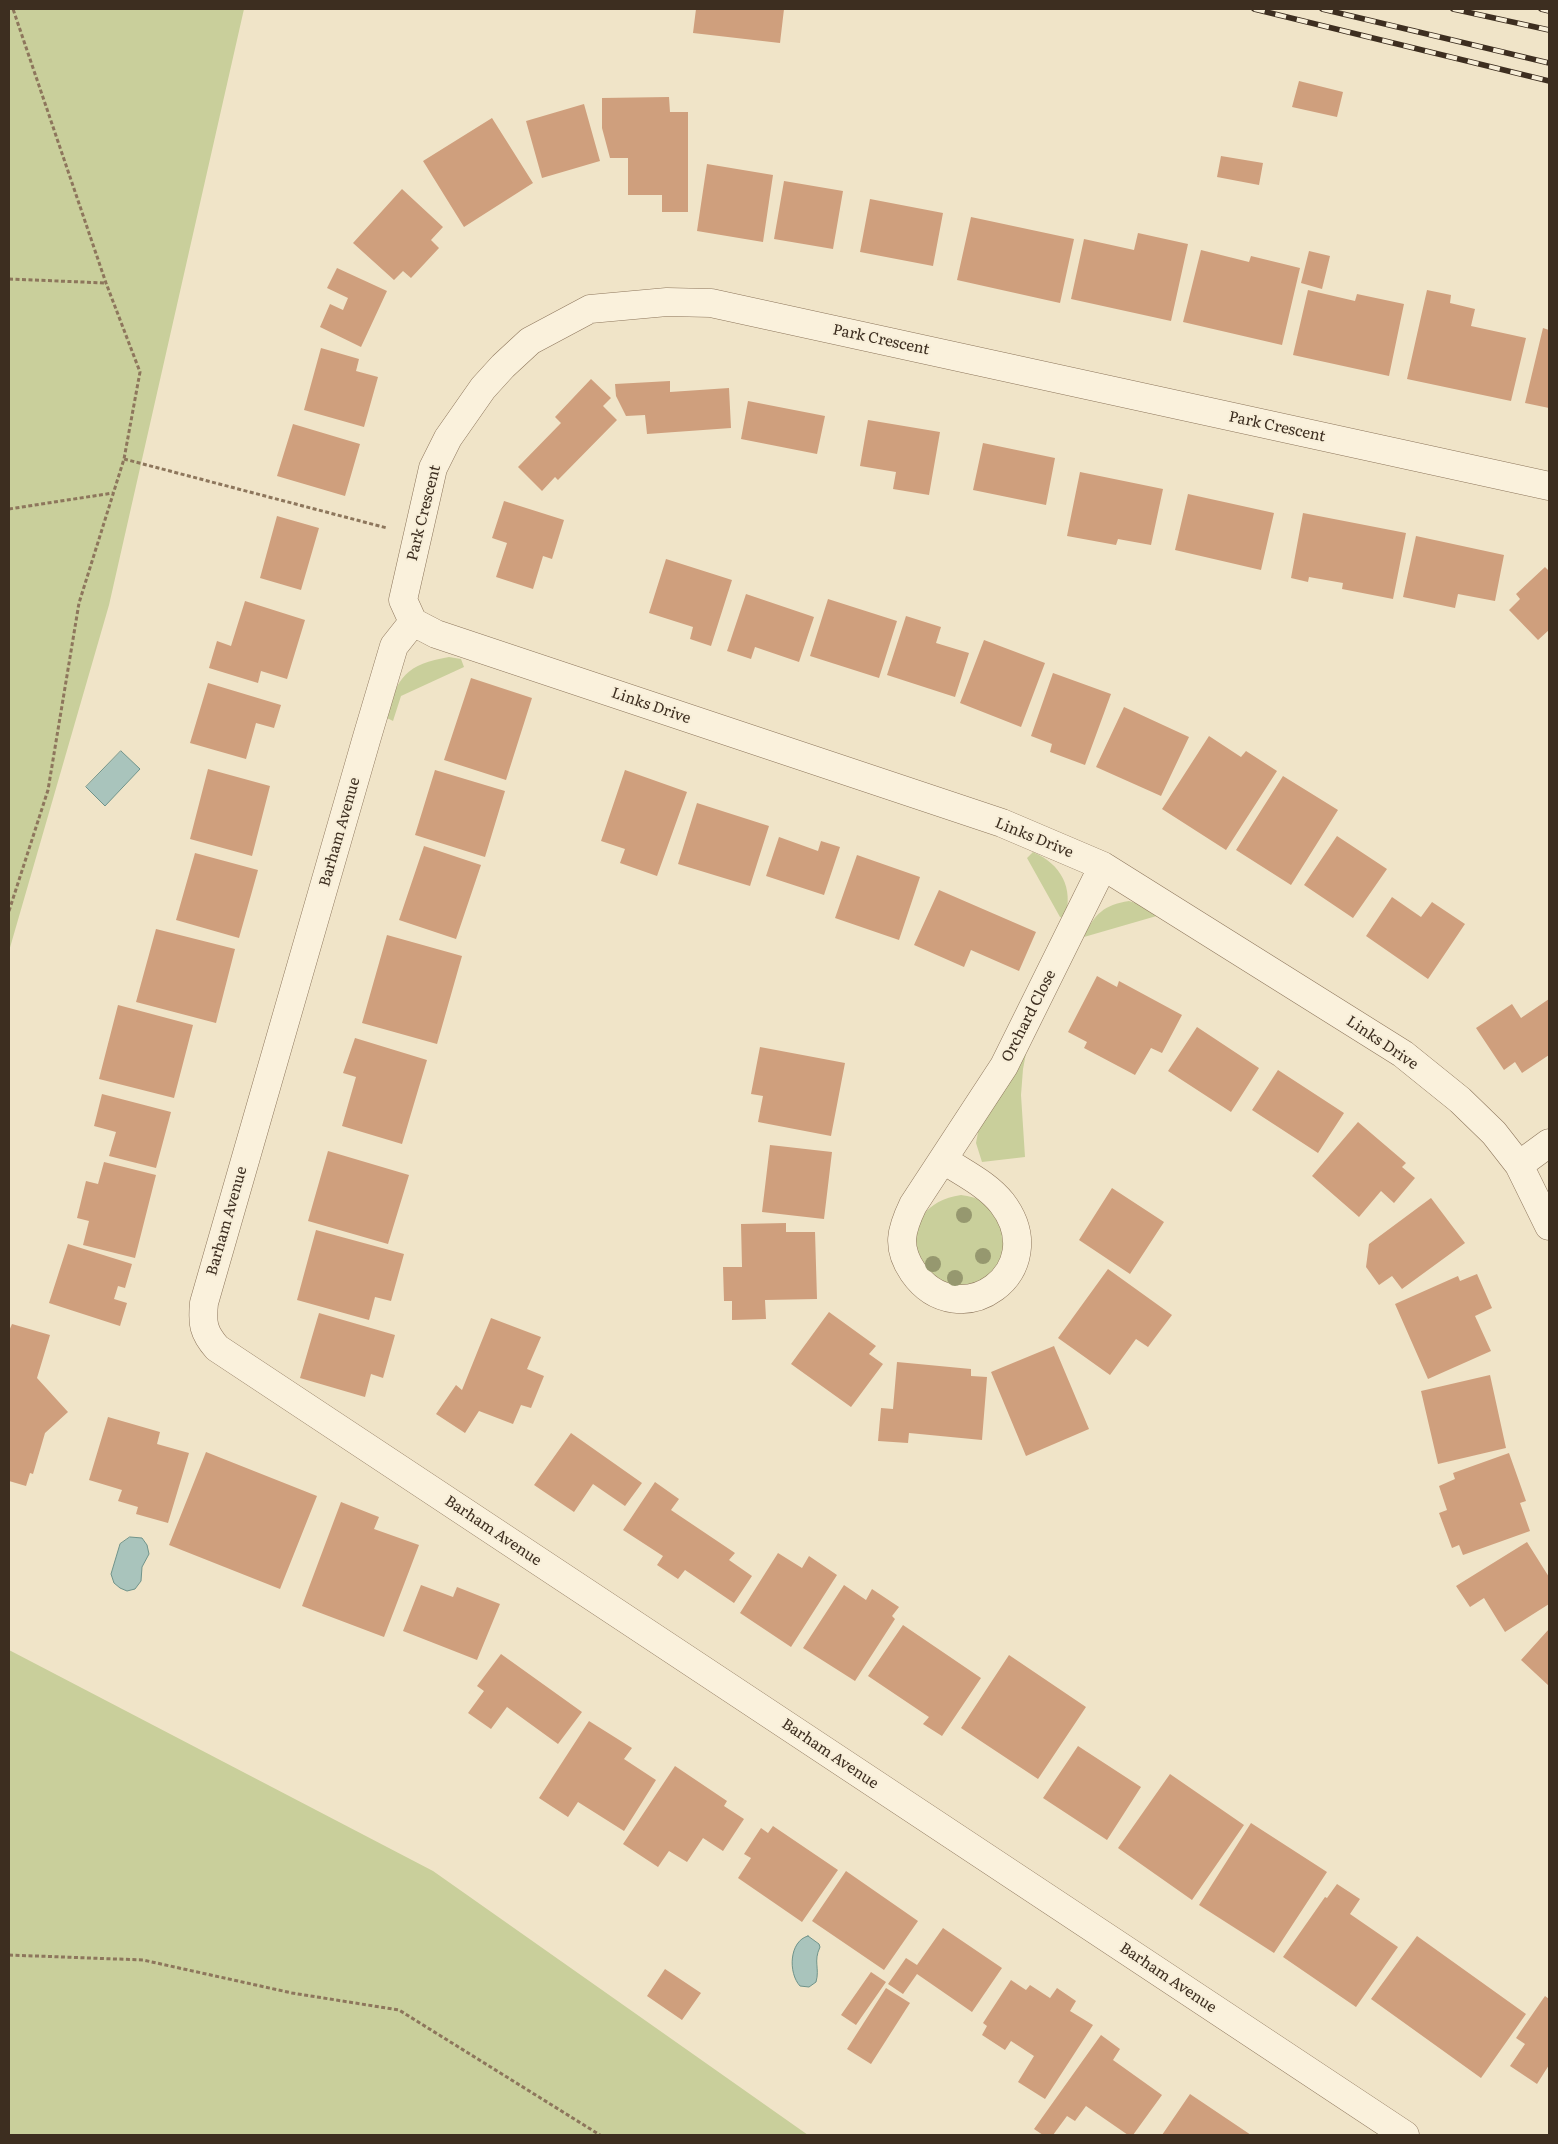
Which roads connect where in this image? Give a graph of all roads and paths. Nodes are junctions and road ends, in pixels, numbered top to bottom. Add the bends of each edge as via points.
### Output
1 (12, 9) edge
2 (9, 279) edge
3 (106, 283) junction
4 (124, 459) junction
5 (1549, 486) edge
6 (113, 493) junction
7 (9, 509) edge
8 (417, 536) junction
9 (413, 622) junction
10 (1103, 866) junction
11 (9, 911) edge
12 (1549, 1143) edge
13 (944, 1160) junction
14 (1519, 1165) junction
15 (1549, 1226) edge
16 (9, 1955) edge
17 (600, 2135) edge
18 (1405, 2135) edge

1 - 3 path
2 - 3 path
3 - 4 path via 140,372
4 - 6 path
4 - 8 path
5 - 8 street, Park Crescent via 710,303 667,302 590,309 530,341 511,358 483,388 448,438 433,468
6 - 7 path
6 - 11 path via 79,603 48,790
8 - 9 street, Park Crescent via 402,600
9 - 10 street, Links Drive via 444,637 1002,823
9 - 18 street, Barham Avenue via 394,646 353,785 204,1303 206,1336 217,1348
10 - 13 street, Orchard Close via 1004,1066
10 - 14 street, Links Drive via 1404,1054 1460,1100 1494,1133
12 - 14 street
13 - 13 street, Orchard Close via 913,1205 903,1227 901,1244 906,1262 919,1281 950,1298 969,1299 986,1293 1002,1281 1014,1264 1018,1244 1014,1221 989,1189
14 - 15 street, Links Drive
16 - 17 path via 143,1960 292,1993 399,2010

